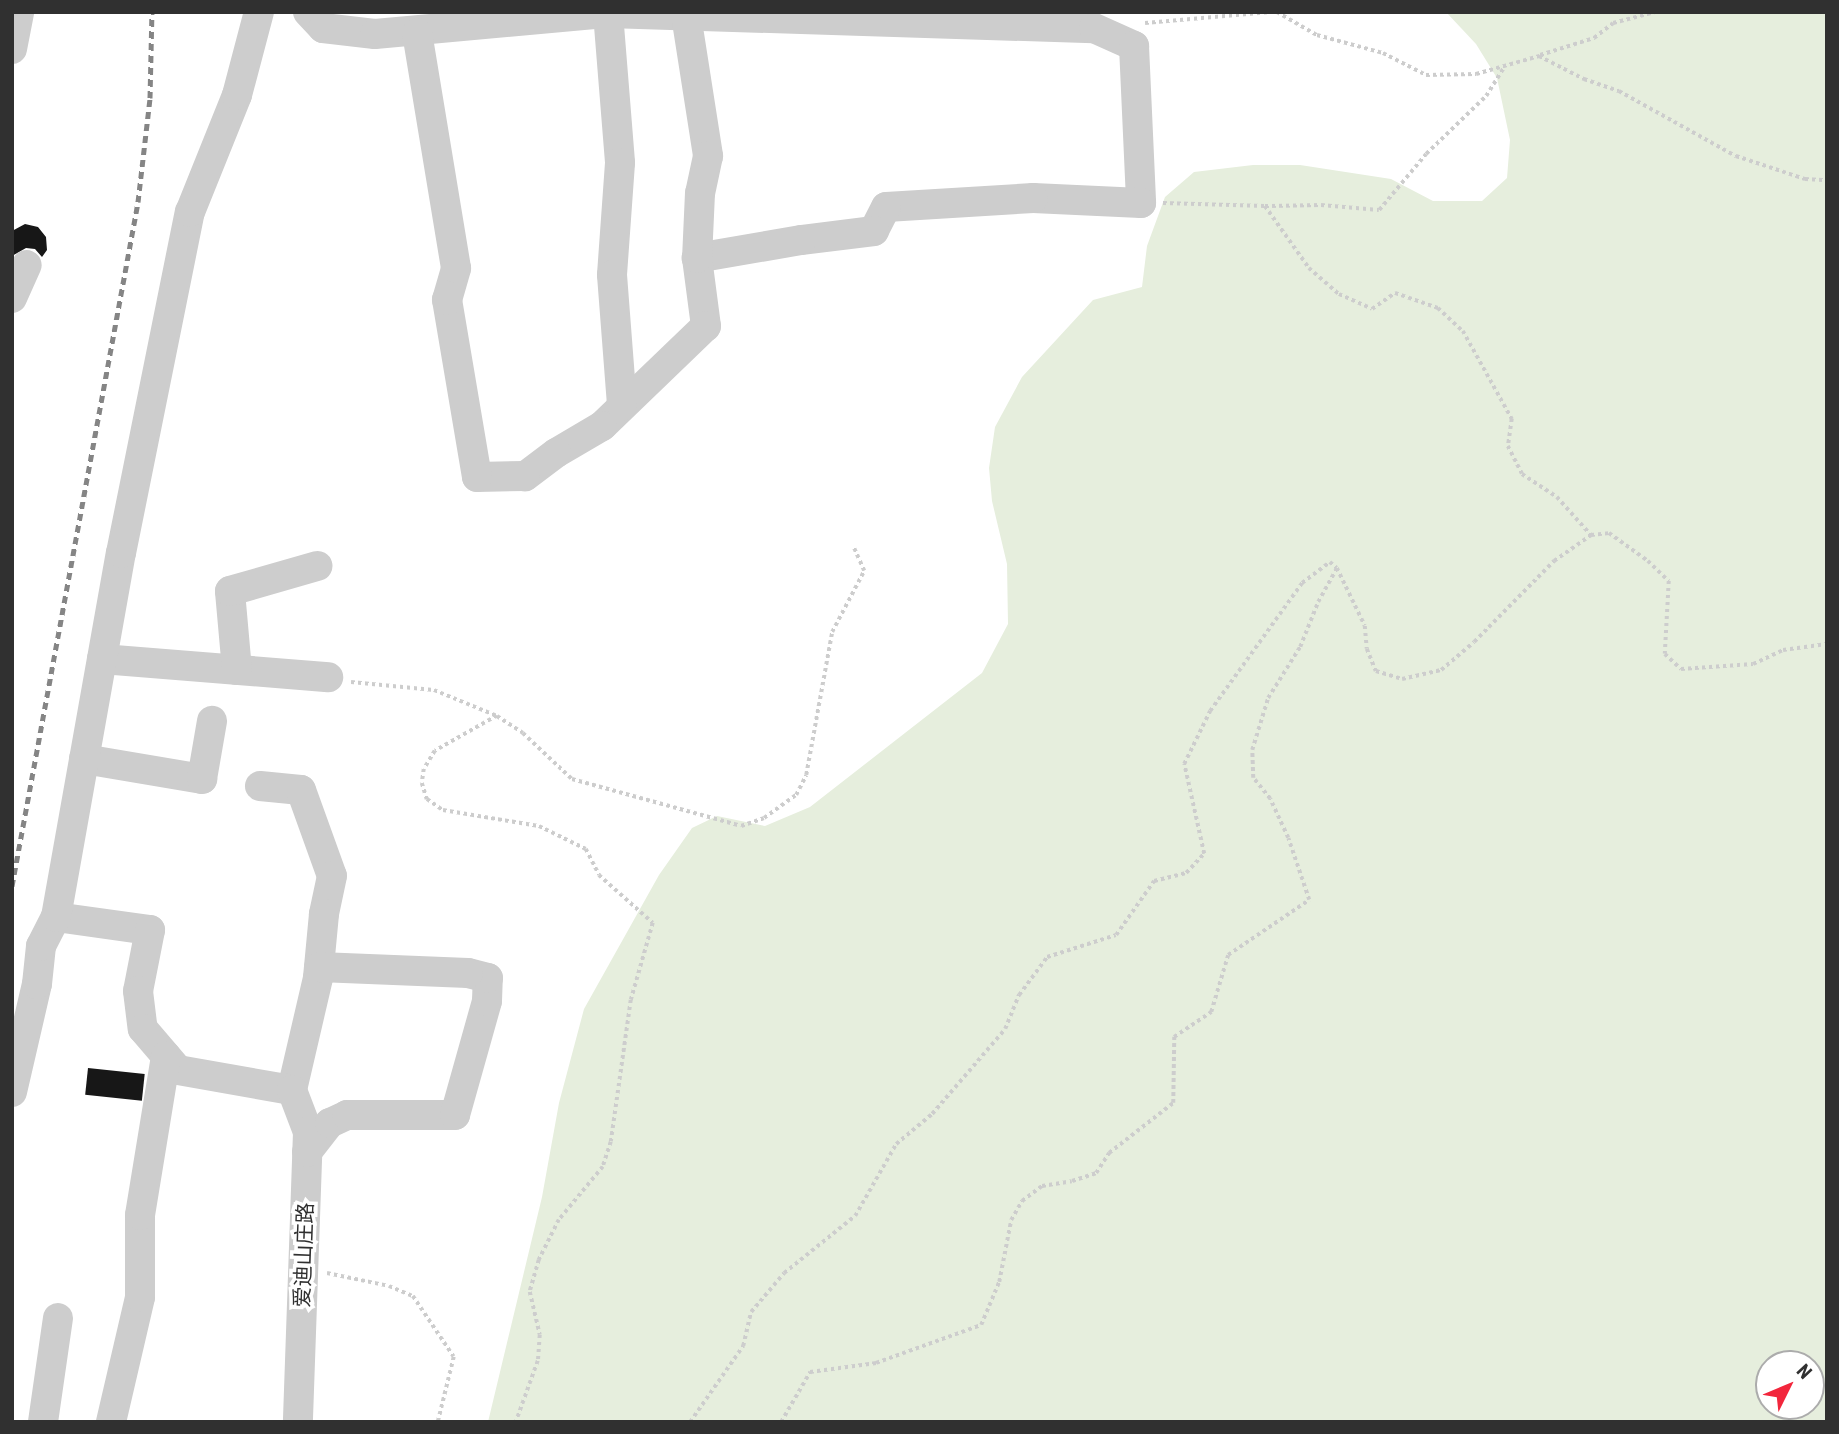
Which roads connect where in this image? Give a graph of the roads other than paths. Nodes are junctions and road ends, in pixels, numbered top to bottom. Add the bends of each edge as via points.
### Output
1 (19, 12) edge
2 (259, 12) edge
3 (308, 12) edge
4 (608, 13) edge
5 (686, 15) junction
6 (417, 33) junction
7 (12, 49) edge
8 (697, 258) junction
9 (27, 265) dead end
10 (12, 298) edge
11 (622, 406) junction
12 (317, 566) dead end
13 (102, 659) junction
14 (237, 670) junction
15 (328, 677) road end
16 (212, 721) dead end
17 (84, 758) junction
18 (260, 786) dead end
19 (56, 918) junction
20 (319, 967) junction
21 (166, 1056) junction
22 (292, 1090) junction
23 (12, 1092) edge
24 (307, 1153) junction
25 (58, 1318) dead end
26 (43, 1422) edge
27 (111, 1422) edge
28 (298, 1422) edge

1 - 7 street
2 - 13 street via 237,95 190,212
3 - 6 street via 323,28
4 - 5 street
4 - 6 street
4 - 11 street via 620,163 612,275
5 - 8 street via 708,156 700,193
5 - 8 street via 1094,28 1133,46 1141,203 1033,198 886,207 874,231
6 - 11 street via 456,268 447,300 477,477 525,476 602,426
8 - 11 street via 706,326
9 - 10 street
12 - 14 street via 230,591
13 - 14 street
13 - 17 street
14 - 15 street
16 - 17 street via 202,779
17 - 19 street
18 - 20 street via 301,790 332,876
19 - 21 street via 150,930 138,991 143,1029
19 - 23 street via 41,946
20 - 22 street
20 - 24 street via 468,973 488,978 487,1001 455,1115 347,1115 330,1123
21 - 22 street via 178,1070
21 - 27 street via 140,1215 140,1297
22 - 24 street, 爱迪山庄路 via 308,1132
24 - 28 street, 爱迪山庄路
25 - 26 street

